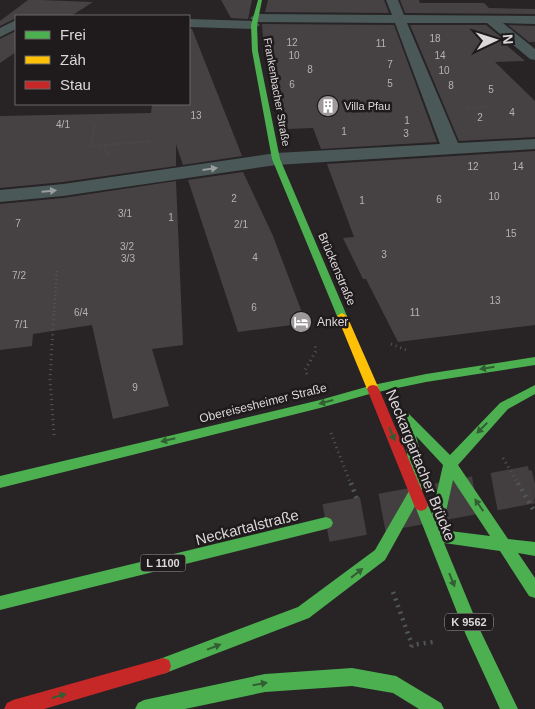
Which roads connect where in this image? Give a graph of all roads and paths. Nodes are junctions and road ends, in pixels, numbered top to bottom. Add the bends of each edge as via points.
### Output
1 (260, 0) edge
2 (392, 0) edge
3 (14, 19) edge
4 (401, 20) junction
5 (490, 20) junction
6 (535, 20) edge
7 (255, 22) junction
8 (190, 23) edge
9 (0, 33) edge
10 (535, 56) edge
11 (95, 126) dead end
12 (535, 144) edge
13 (104, 145) dead end
14 (451, 149) junction
15 (276, 160) junction
16 (0, 196) edge
17 (56, 271) dead end
18 (314, 342) dead end
19 (535, 361) edge
20 (373, 389) junction
21 (535, 389) edge
22 (320, 404) junction
23 (398, 411) junction
24 (53, 427) dead end
25 (450, 464) junction
26 (0, 482) edge
27 (416, 490) junction
28 (326, 523) tunnel mouth
29 (434, 534) junction
30 (506, 545) junction
31 (535, 549) edge
32 (380, 555) junction
33 (535, 591) edge
34 (0, 603) edge
35 (412, 645) dead end
36 (12, 709) edge
37 (144, 709) edge
38 (435, 709) edge
39 (508, 709) edge

1 - 7 main road, Frankenbacher Straße / K 9562
2 - 4 street
3 - 9 street
4 - 5 street
4 - 7 street
4 - 14 street
5 - 6 street
5 - 10 street
7 - 8 street
7 - 15 main road, Frankenbacher Straße / K 9562 via 255,51
11 - 13 path via 90,147
12 - 14 street
14 - 15 street
16 -> 15 street
15 - 20 main road, Brückenstraße / K 9562
17 - 24 path via 50,379
18 - 22 path via 316,351 305,370
19 -> 20 main road, Obereisesheimer Straße
20 -> 22 main road, Obereisesheimer Straße
20 - 23 main road, Neckargartacher Brücke / K 9562
20 -> 27 main road, Neckargartacher Brücke / K 9562
21 -> 25 main road via 504,406
22 -> 26 main road, Obereisesheimer Straße
22 - 32 path
23 - 25 main road, Neckargartacher Brücke / K 9562
23 - 27 main road via 414,453
25 - 29 main road
30 -> 25 main road, Neckargartacher Brücke / K 9562
27 - 29 main road, Neckargartacher Brücke / K 9562
27 - 32 main road
28 - 34 main road, Neckartalstraße / L 1100
29 - 30 main road
29 -> 39 main road, Neckargartacher Brücke / K 9562
30 - 31 main road
30 - 33 main road, Neckargartacher Brücke / K 9562
32 - 35 path
36 -> 32 main road via 159,668 303,613
37 -> 38 main road via 265,683 352,676 396,685

